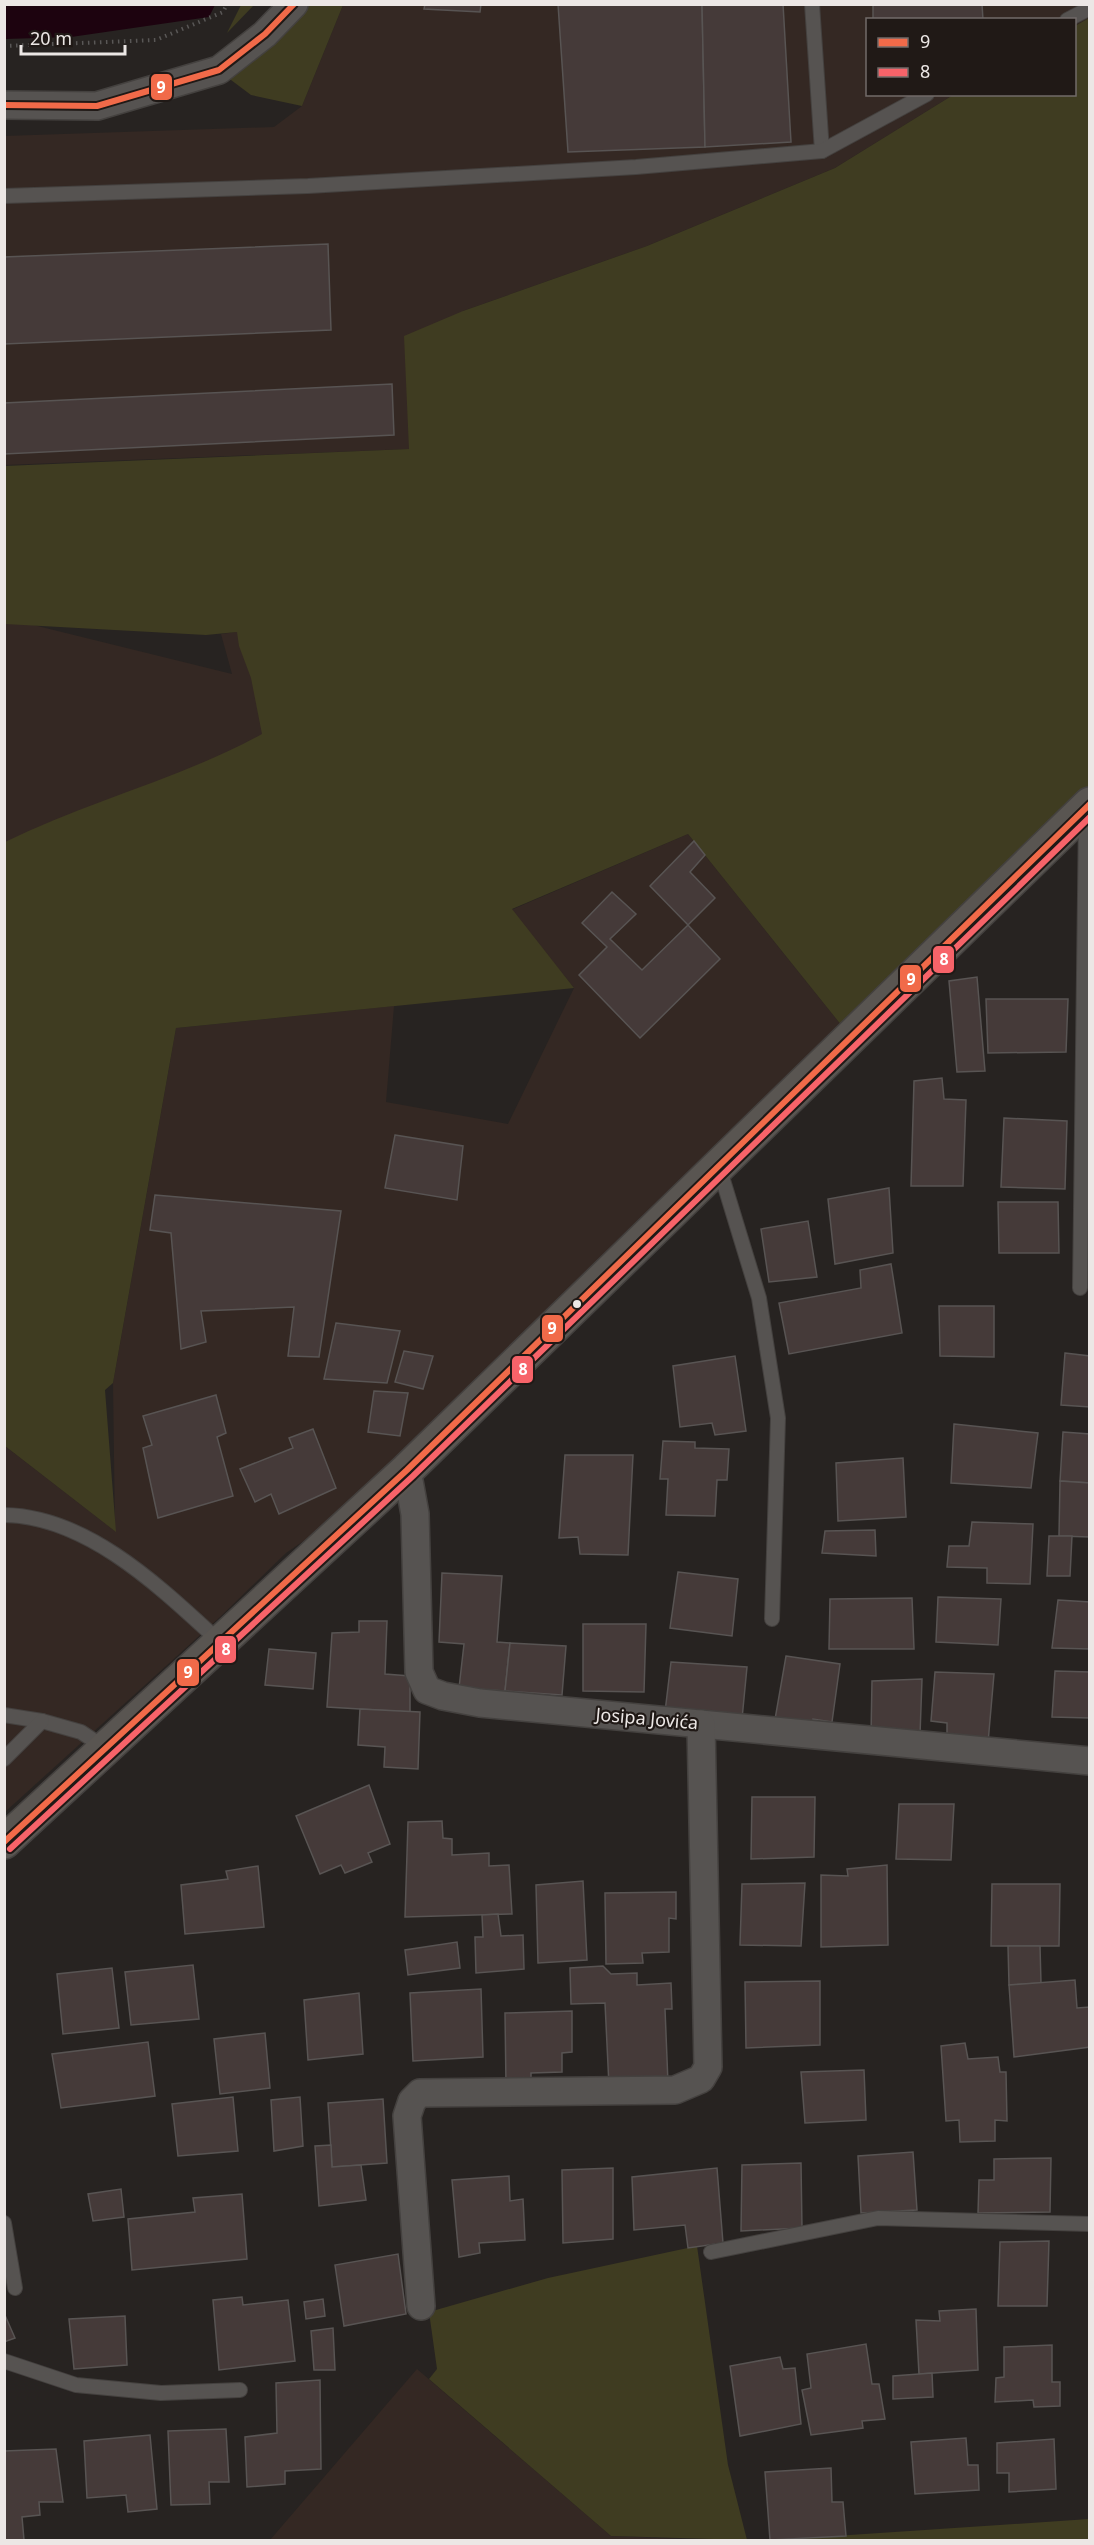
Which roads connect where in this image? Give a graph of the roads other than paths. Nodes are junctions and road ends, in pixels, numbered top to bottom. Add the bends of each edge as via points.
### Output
1 (294, 4) edge
2 (812, 4) edge
3 (1089, 8) edge
4 (1071, 18) edge
5 (923, 96) edge
6 (4, 105) edge
7 (822, 151) junction
8 (4, 196) edge
9 (1088, 805) edge
10 (718, 1165) junction
11 (1080, 1288) dead end
12 (407, 1470) junction
13 (4, 1515) edge
14 (772, 1619) dead end
15 (220, 1643) junction
16 (4, 1714) edge
17 (42, 1720) junction
18 (701, 1724) junction
19 (106, 1749) junction
20 (4, 1760) edge
21 (1089, 1761) edge
22 (4, 1842) edge
23 (4, 2223) edge
24 (1089, 2224) edge
25 (711, 2252) dead end
26 (15, 2288) dead end
27 (421, 2306) dead end
28 (4, 2361) edge
29 (240, 2390) dead end

1 - 6 street via 265,34 219,70 97,106
2 - 7 lane
3 - 4 lane
5 - 7 lane
7 - 8 lane via 636,167 320,186
9 - 10 main road
9 - 11 lane
10 - 12 main road
10 - 14 lane via 759,1298 778,1418
12 - 15 main road
12 - 18 street, Josipa Jovića via 415,1514 419,1672 427,1690 480,1703
13 - 15 lane via 63,1525 122,1559
15 - 19 main road
16 - 17 lane
17 - 19 lane via 81,1732
17 - 20 lane
18 - 21 street, Josipa Jovića
18 - 27 street via 708,2067 701,2079 675,2090 420,2093 412,2101 407,2116
19 - 22 main road
23 - 26 lane
24 - 25 lane via 878,2218
28 - 29 lane via 76,2385 160,2393

